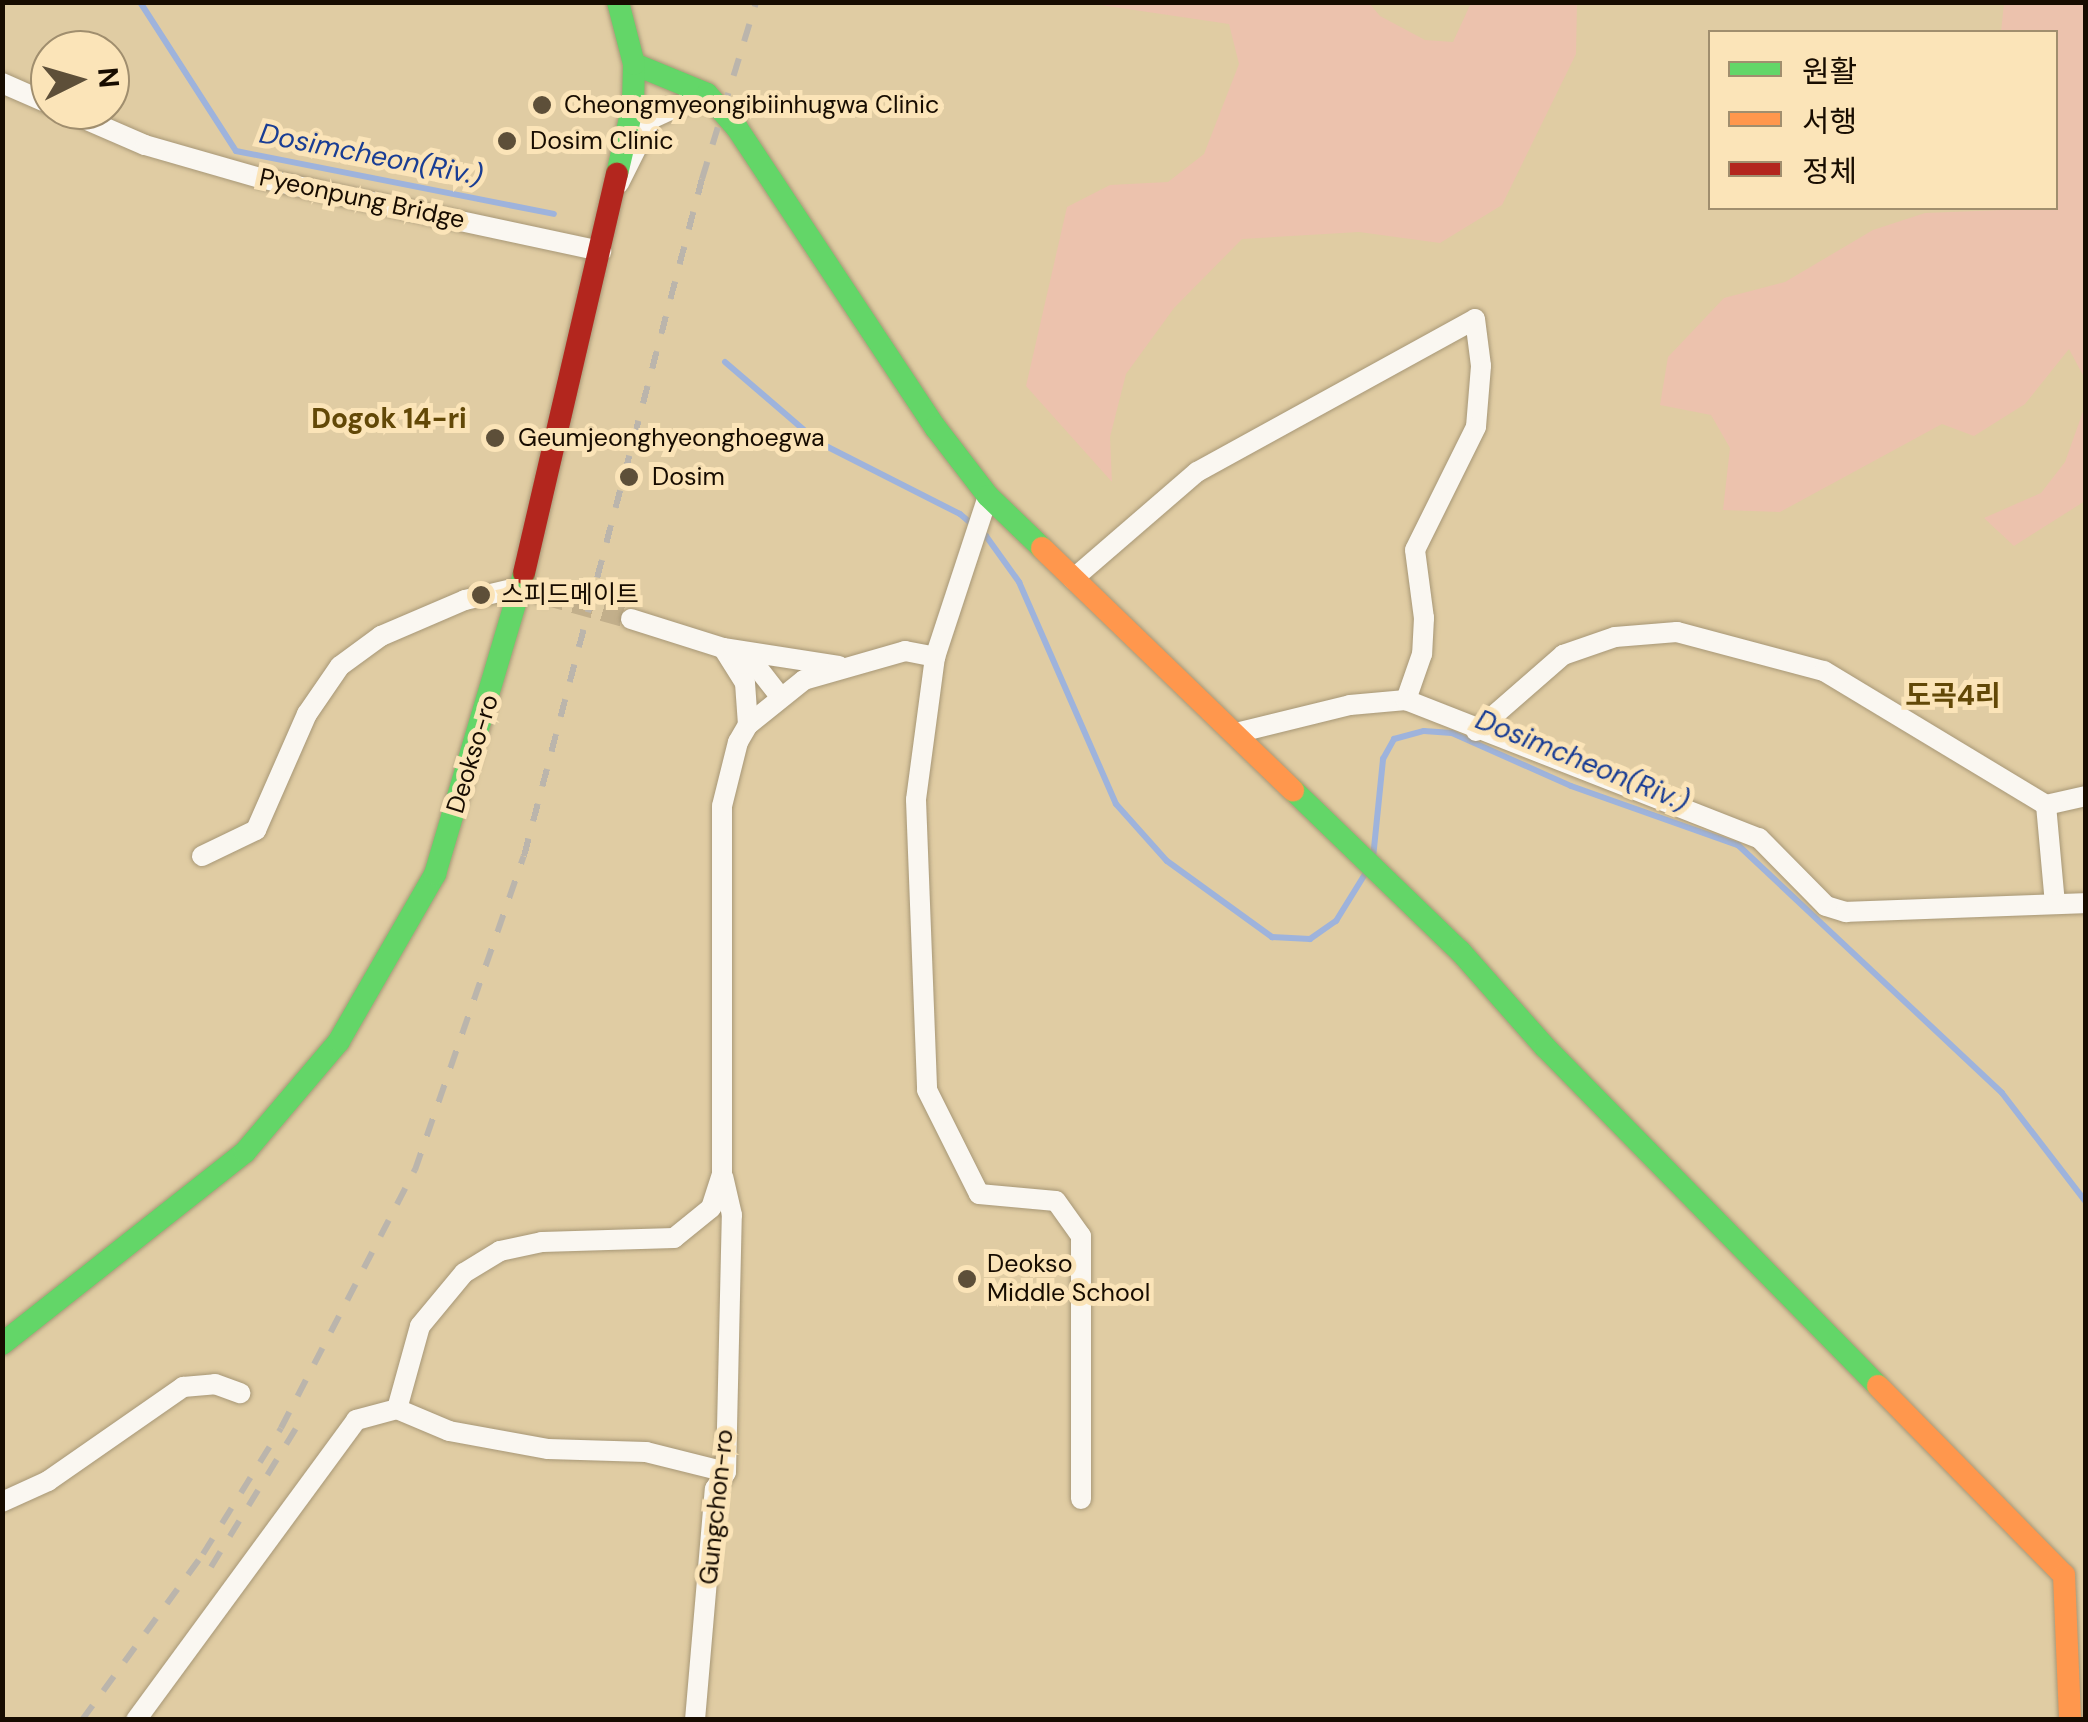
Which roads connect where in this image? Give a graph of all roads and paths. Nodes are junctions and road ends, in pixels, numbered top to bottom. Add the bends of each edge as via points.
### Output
1 (618, 2) edge
2 (634, 64) junction
3 (2, 84) edge
4 (30, 96) edge
5 (714, 102) junction
6 (113, 130) edge
7 (614, 188) junction
8 (600, 251) junction
9 (988, 496) junction
10 (1072, 579) junction
11 (521, 588) junction
12 (545, 595) tunnel mouth
13 (631, 620) tunnel mouth
14 (723, 648) junction
15 (934, 657) junction
16 (846, 667) junction
17 (780, 696) junction
18 (1406, 700) junction
19 (748, 726) junction
20 (1476, 731) junction
21 (1236, 732) junction
22 (2086, 796) edge
23 (2046, 805) junction
24 (202, 856) dead end
25 (2086, 902) edge
26 (2056, 903) junction
27 (722, 1176) junction
28 (2, 1344) edge
29 (240, 1393) dead end
30 (396, 1408) junction
31 (726, 1472) junction
32 (1080, 1499) dead end
33 (2, 1502) edge
34 (136, 1720) edge
35 (694, 1720) edge
36 (2070, 1720) edge

1 - 2 street, Deokso-ro
2 - 5 street
2 - 7 street, Deokso-ro via 633,104
3 - 4 street
5 - 7 street via 684,103 651,119 631,168
5 - 9 street
6 - 8 street, Pyeonpung Bridge via 260,178
7 - 8 street, Deokso-ro
8 - 11 street, Deokso-ro
9 - 10 street
9 - 15 street
10 - 18 street via 1197,472 1475,319 1481,366 1476,427 1415,550 1422,654
10 - 21 street
11 - 12 street
11 - 24 street via 465,600 381,636 340,666 307,714 256,830
11 - 28 street, Deokso-ro via 435,874 338,1041 245,1152
13 - 14 street
14 - 16 street
14 - 17 street via 757,666
14 - 19 street via 746,683
15 - 16 street via 905,651
15 - 32 street via 916,800 928,1090 979,1194 1056,1201 1080,1236
16 - 17 street
17 - 19 street
18 - 20 street
18 - 21 street via 1350,705
19 - 27 street, Gungchon-ro via 726,774 722,806
20 - 23 street via 1563,655 1615,637 1677,632 1824,671
20 - 26 street via 1759,838 1826,906 1846,912
21 - 36 street via 1386,877 2064,1574
22 - 23 street
23 - 26 street
25 - 26 street
27 - 30 street via 711,1208 674,1238 542,1242 500,1251 464,1274 420,1326
27 - 31 street, Gungchon-ro via 732,1215
29 - 33 street via 215,1384 183,1386 48,1481
30 - 31 street via 448,1431 548,1449 646,1452
30 - 34 street via 356,1420
31 - 35 street, Gungchon-ro via 715,1489

